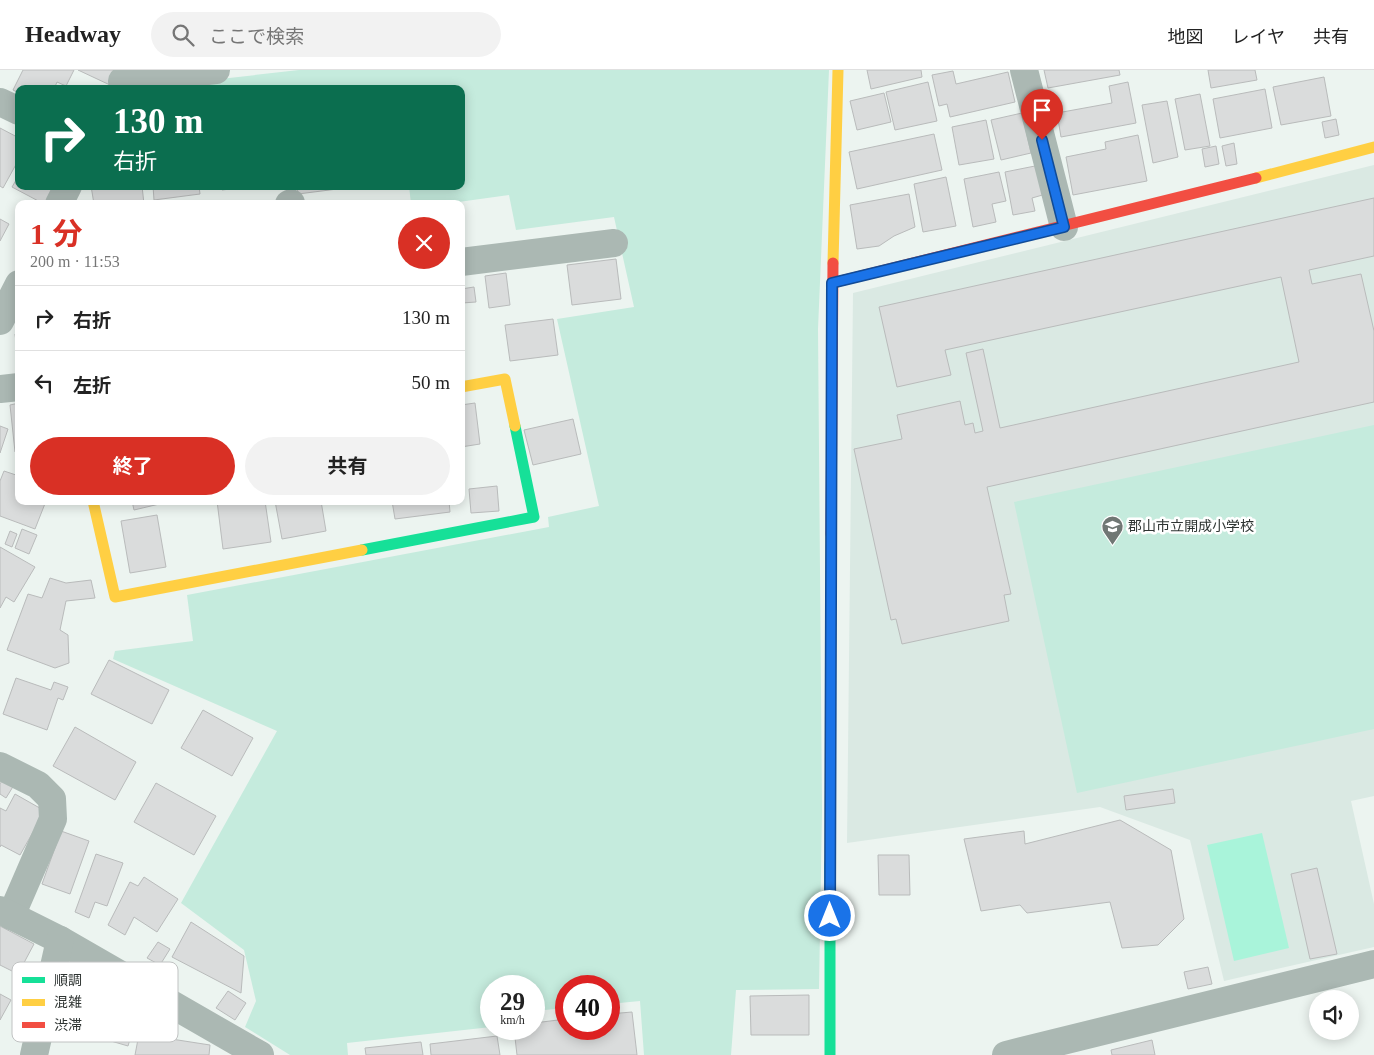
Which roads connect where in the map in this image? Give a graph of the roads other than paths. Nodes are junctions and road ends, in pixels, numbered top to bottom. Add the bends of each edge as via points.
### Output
1 (216, 70) edge
2 (838, 70) edge
3 (1024, 70) edge
4 (121, 80) edge
5 (0, 102) edge
6 (15, 109) edge
7 (1374, 147) edge
8 (1064, 227) junction
9 (614, 243) dead end
10 (465, 262) edge
11 (832, 283) junction
12 (15, 296) edge
13 (7, 319) edge
14 (465, 386) edge
15 (15, 387) edge
16 (0, 389) edge
17 (94, 505) edge
18 (0, 766) edge
19 (6, 913) edge
20 (60, 940) junction
21 (55, 962) edge
22 (98, 962) edge
23 (1374, 964) edge
24 (178, 1008) edge
25 (37, 1042) edge
26 (34, 1055) edge
27 (260, 1055) edge
28 (830, 1055) edge
29 (1006, 1055) edge

1 - 4 street
2 - 11 street
3 - 8 street
5 - 6 street
7 - 8 street
8 - 11 street
9 - 10 street
11 - 28 street
12 - 13 street
14 - 17 street via 505,379 534,517 115,597
15 - 16 street
18 - 19 street via 38,784 52,799 53,812 53,819
19 - 20 street
20 - 21 street
20 - 22 street
23 - 29 street
24 - 27 street
25 - 26 street

